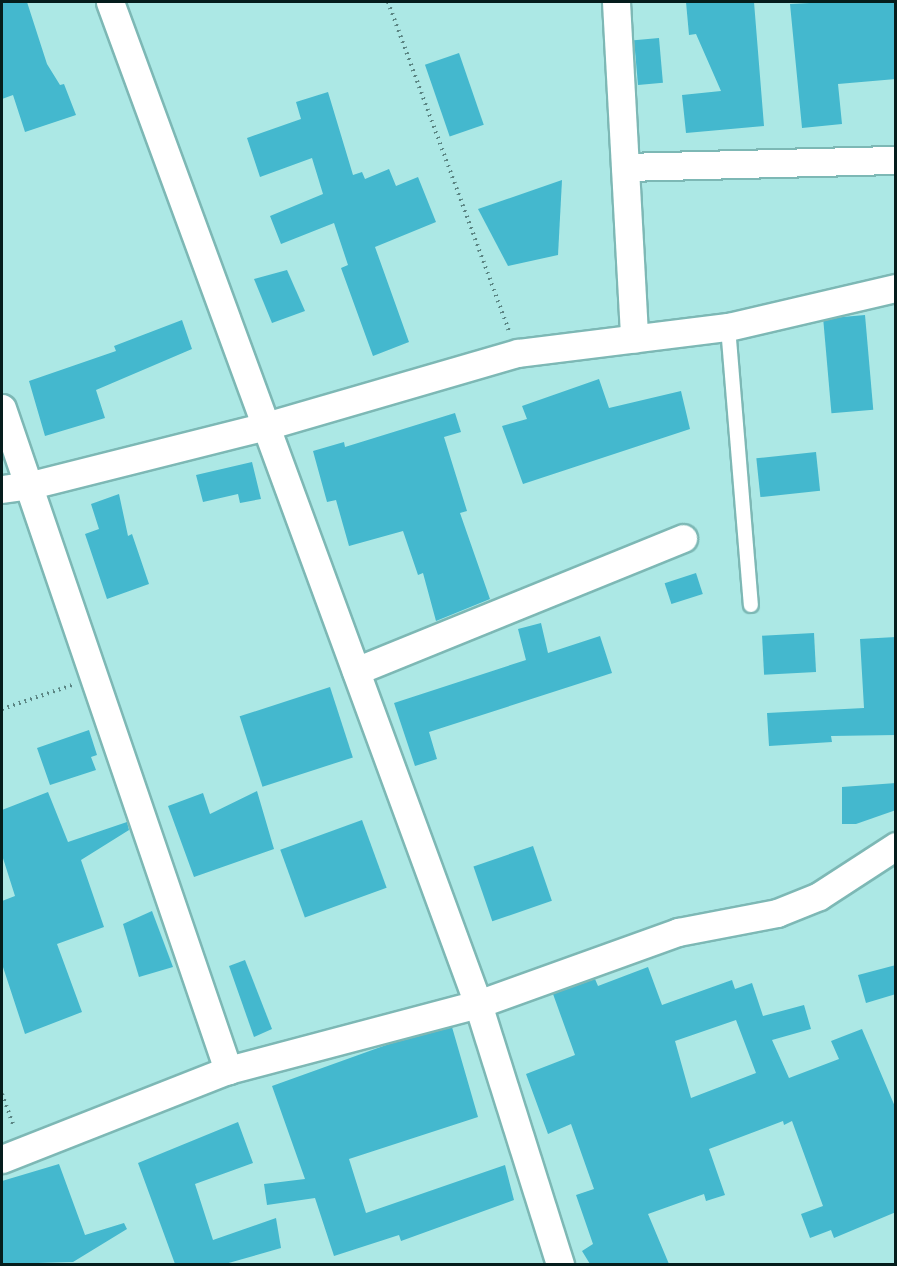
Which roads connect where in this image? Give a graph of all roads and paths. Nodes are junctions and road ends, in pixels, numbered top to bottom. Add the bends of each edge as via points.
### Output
1 (110, 2) edge
2 (388, 2) edge
3 (616, 2) edge
4 (896, 160) edge
5 (625, 167) junction
6 (896, 288) edge
7 (728, 327) junction
8 (634, 339) junction
9 (518, 353) junction
10 (2, 408) edge
11 (266, 426) junction
12 (31, 485) junction
13 (2, 489) edge
14 (683, 538) dead end
15 (751, 605) dead end
16 (356, 671) junction
17 (95, 678) junction
18 (2, 709) edge
19 (896, 846) edge
20 (478, 1004) junction
21 (228, 1070) junction
22 (2, 1094) edge
23 (12, 1155) edge
24 (560, 1264) edge

1 - 11 street
2 - 9 path
3 - 5 street
4 - 5 street
5 - 8 street
6 - 7 street
7 - 8 street
7 - 15 lane
8 - 9 street
9 - 11 street
10 - 12 street
11 - 12 street
11 - 16 street
12 - 13 street
12 - 17 street
14 - 16 street
16 - 20 street
17 - 18 path
17 - 21 street
19 - 20 street via 819,896 777,913 678,932
20 - 21 street
20 - 24 street
21 - 23 street
22 - 23 path

